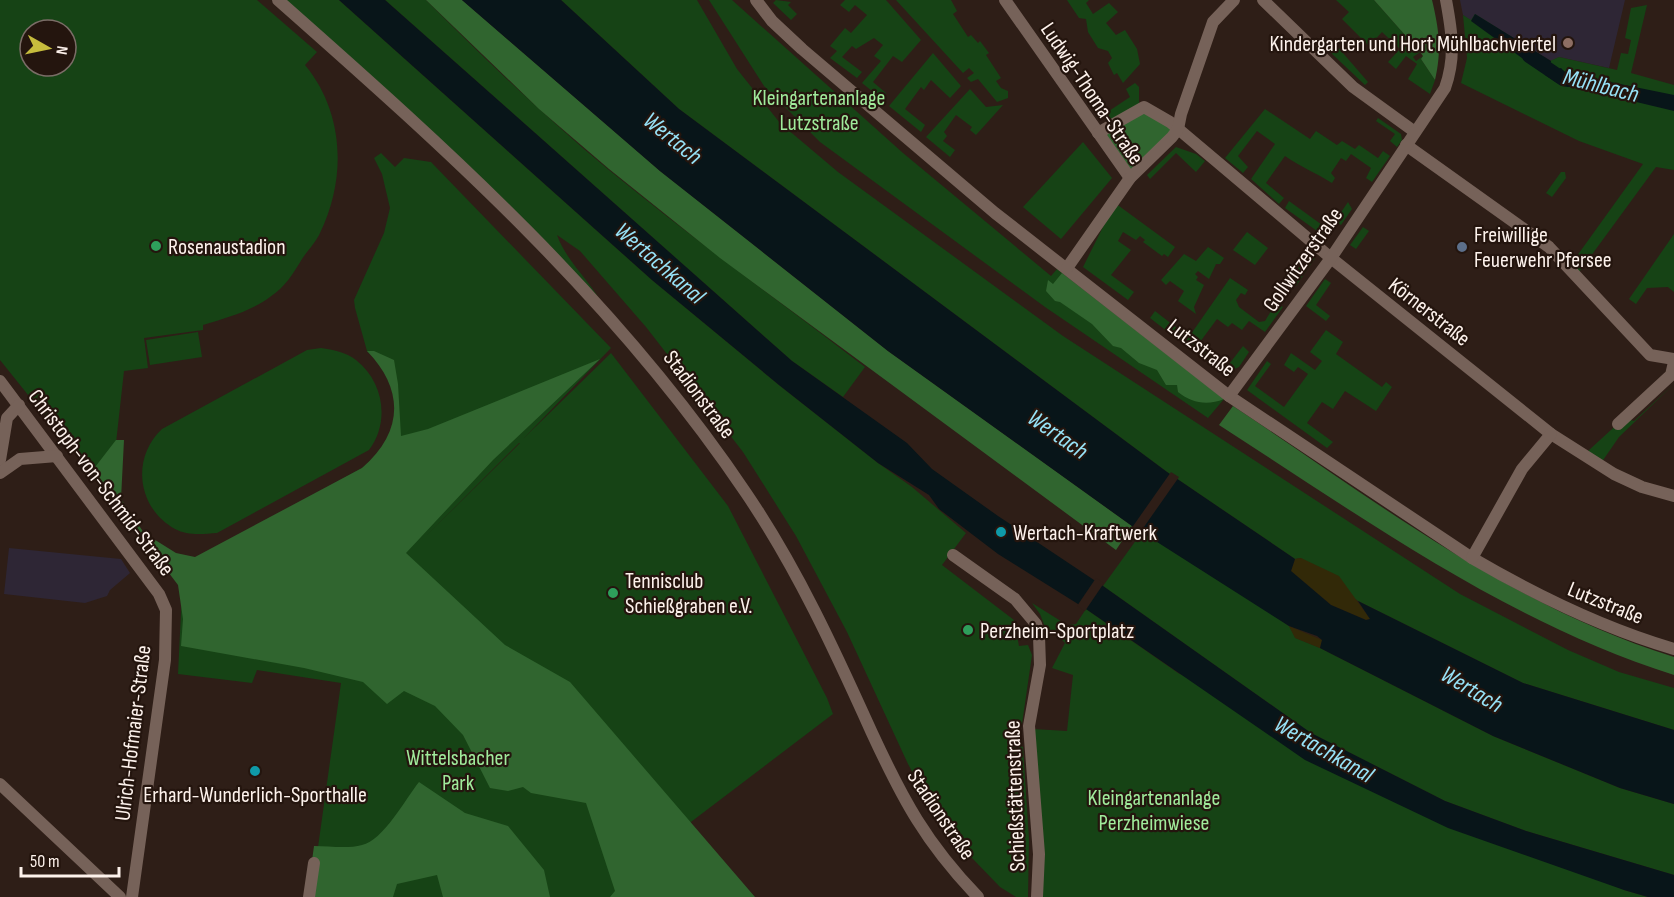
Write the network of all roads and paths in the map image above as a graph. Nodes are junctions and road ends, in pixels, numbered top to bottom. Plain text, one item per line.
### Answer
1 (278, 0) edge
2 (756, 0) edge
3 (1005, 0) edge
4 (1234, 0) edge
5 (1263, 0) edge
6 (1446, 0) edge
7 (1178, 129) junction
8 (1415, 132) junction
9 (1098, 133) junction
10 (1406, 145) junction
11 (1130, 178) junction
12 (1331, 258) junction
13 (1067, 268) junction
14 (1674, 360) edge
15 (0, 381) edge
16 (1229, 396) junction
17 (19, 405) junction
18 (1618, 424) dead end
19 (1551, 434) junction
20 (57, 456) junction
21 (0, 460) edge
22 (0, 473) edge
23 (1674, 496) edge
24 (952, 555) dead end
25 (1472, 558) junction
26 (166, 610) joint
27 (1674, 649) edge
28 (0, 784) edge
29 (314, 863) dead end
30 (120, 897) edge
31 (132, 897) edge
32 (309, 897) edge
33 (978, 897) edge
34 (1037, 897) edge

1 - 33 street, Stadionstraße
2 - 13 street, Lutzstraße
3 - 9 street, Ludwig-Thoma-Straße
4 - 7 street
5 - 8 street
6 - 8 street, Gollwitzerstraße
7 - 9 street, Körnerstraße
7 - 11 street
7 - 12 street, Körnerstraße
8 - 10 street, Gollwitzerstraße
9 - 11 street, Ludwig-Thoma-Straße
10 - 12 street, Gollwitzerstraße
10 - 14 street
11 - 13 street, Ludwig-Thoma-Straße
12 - 16 street, Gollwitzerstraße
12 - 19 street, Körnerstraße
13 - 16 street, Lutzstraße
14 - 18 street
15 - 17 street, Christoph-von-Schmid-Straße
16 - 25 street, Lutzstraße
17 - 20 street, Christoph-von-Schmid-Straße
17 - 21 street
19 - 23 street, Körnerstraße
19 - 25 street
20 - 22 street
20 - 26 street, Christoph-von-Schmid-Straße
24 - 34 street, Schießstättenstraße
25 - 27 street, Lutzstraße
26 - 31 street, Ulrich-Hofmaier-Straße
28 - 30 street
29 - 32 street

